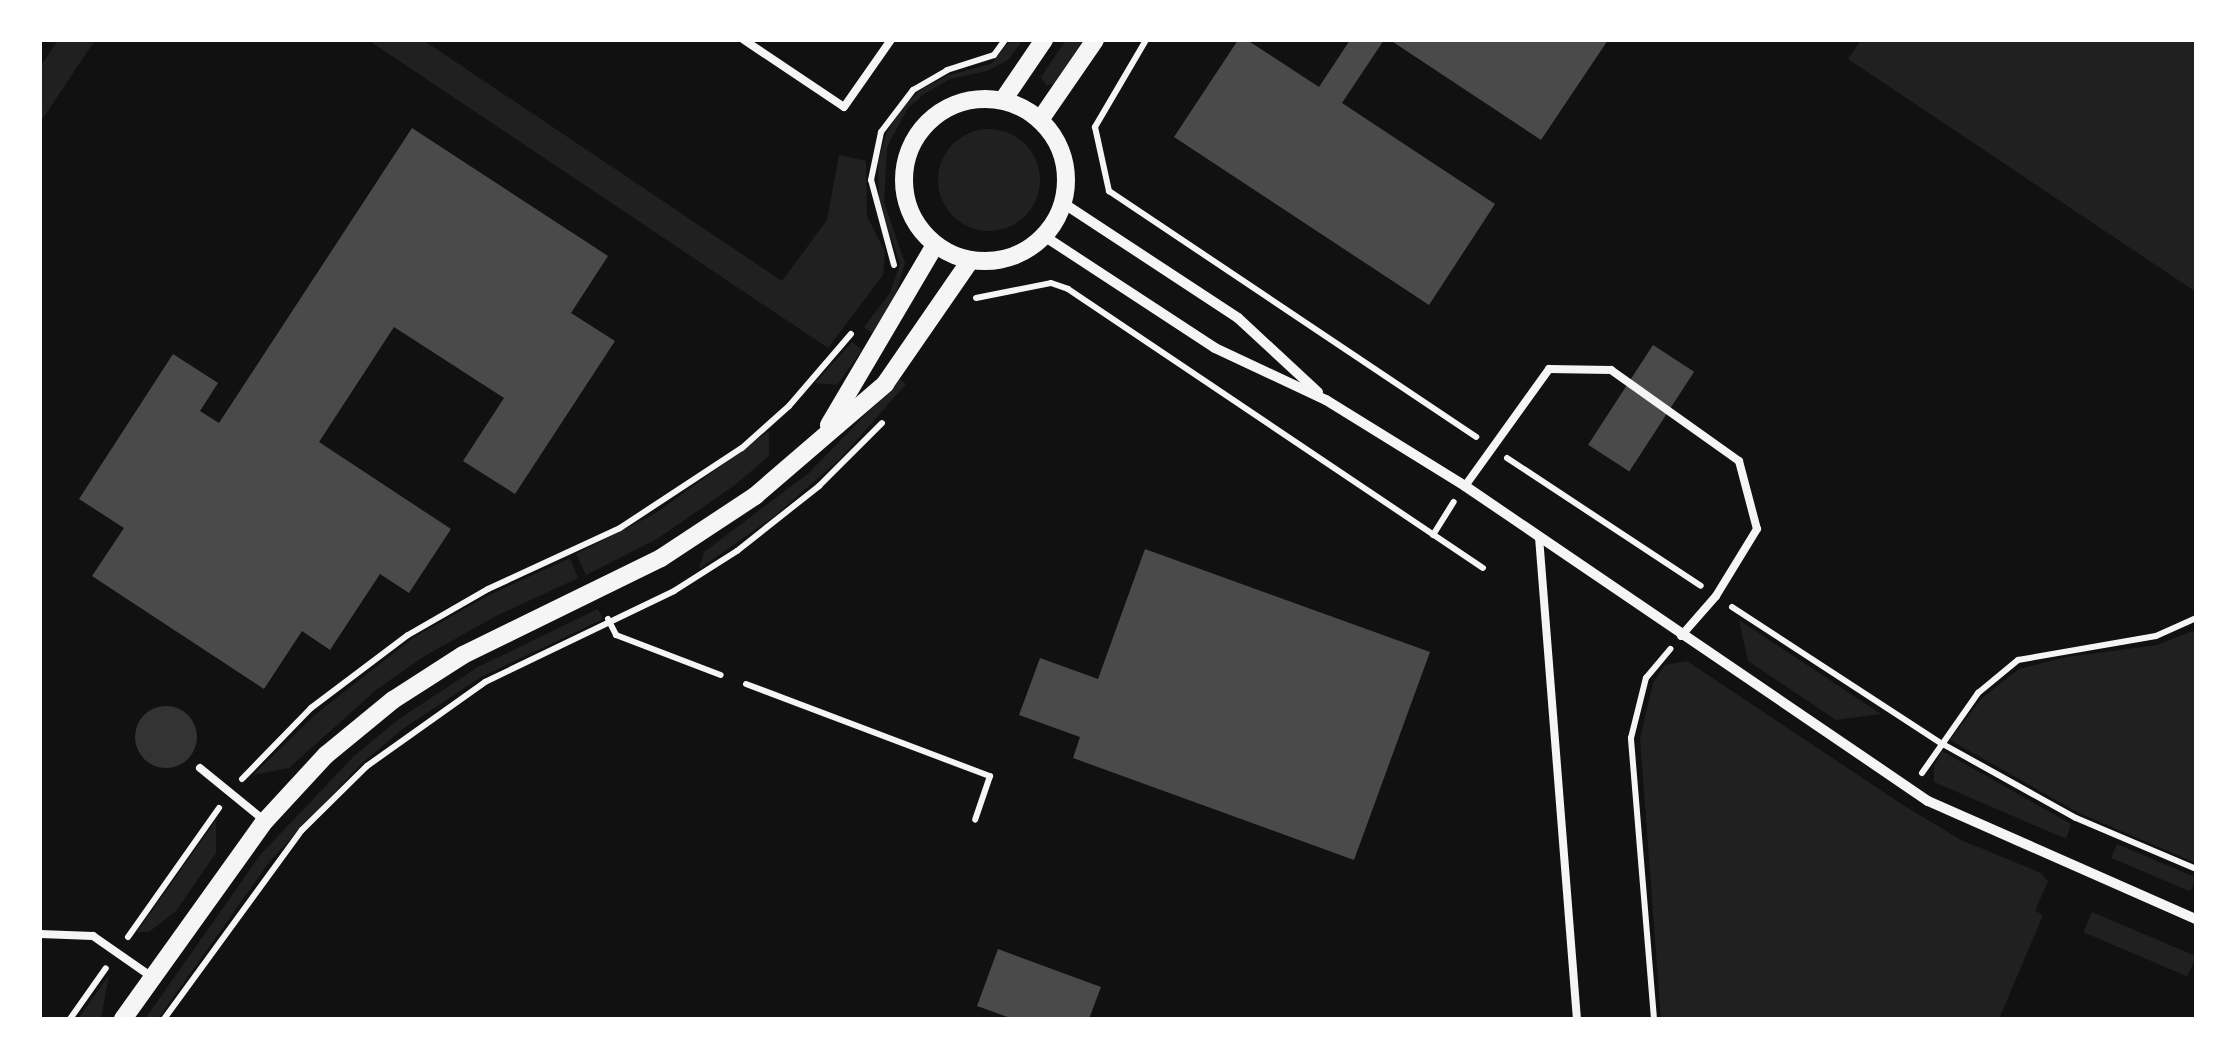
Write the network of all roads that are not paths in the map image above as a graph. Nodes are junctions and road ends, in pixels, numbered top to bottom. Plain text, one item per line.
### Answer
1 (744, 40) edge
2 (891, 40) edge
3 (1044, 40) edge
4 (1094, 40) edge
5 (1003, 100) junction
6 (1040, 120) junction
7 (1063, 203) junction
8 (1044, 236) junction
9 (935, 245) junction
10 (970, 261) junction
11 (1326, 400) junction
12 (820, 440) junction
13 (1465, 486) junction
14 (1538, 537) junction
15 (1680, 636) junction
16 (200, 768) dead end
17 (265, 820) junction
18 (2196, 919) edge
19 (40, 934) edge
20 (152, 977) junction
21 (123, 1019) edge
22 (1577, 1019) edge

1 - 2 lane
3 - 5 street
4 - 6 street
5 - 6 street
5 - 9 street
6 - 7 street
7 - 8 street
7 - 11 street
8 - 10 street
8 - 11 street
9 - 10 street
9 - 12 street
10 - 12 street
11 - 13 street
12 - 17 street
13 - 14 street
13 - 15 lane
14 - 15 street
14 - 22 lane
15 - 18 street
16 - 17 lane
17 - 20 street
19 - 20 lane
20 - 21 street

